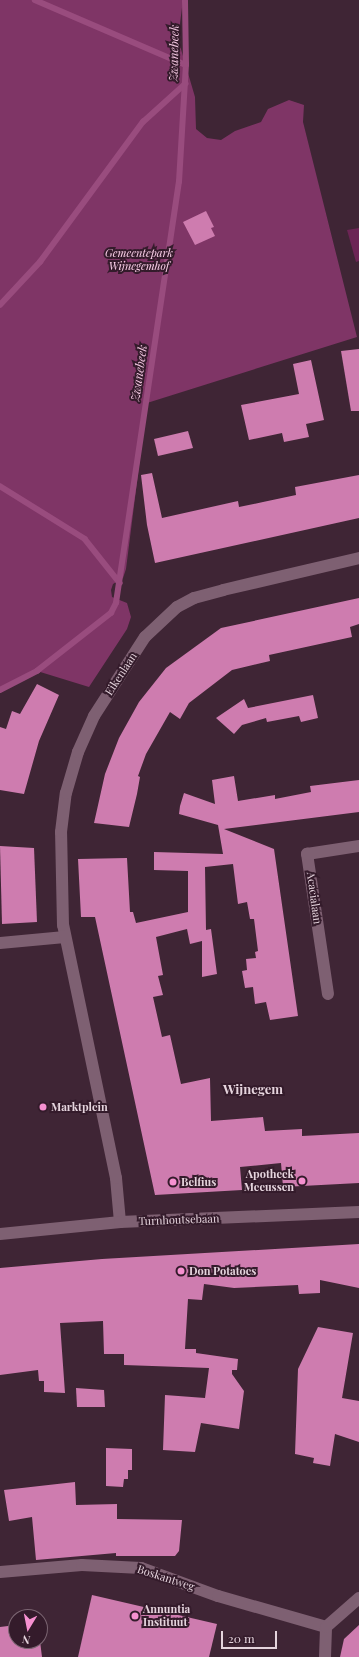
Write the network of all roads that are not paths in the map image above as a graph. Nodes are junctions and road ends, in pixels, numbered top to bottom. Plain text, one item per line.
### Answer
1 (359, 558) edge
2 (359, 846) edge
3 (65, 937) junction
4 (0, 944) edge
5 (328, 994) dead end
6 (359, 1212) edge
7 (120, 1222) junction
8 (0, 1234) edge
9 (0, 1572) edge
10 (359, 1598) edge
11 (326, 1627) junction
12 (325, 1657) edge

1 - 3 street, Eikenlaan
2 - 5 street, Acacialaan
3 - 4 street
3 - 7 street
6 - 7 street, Turnhoutsebaan
7 - 8 street, Turnhoutsebaan
9 - 11 street, Boskantweg
10 - 11 street
11 - 12 street

